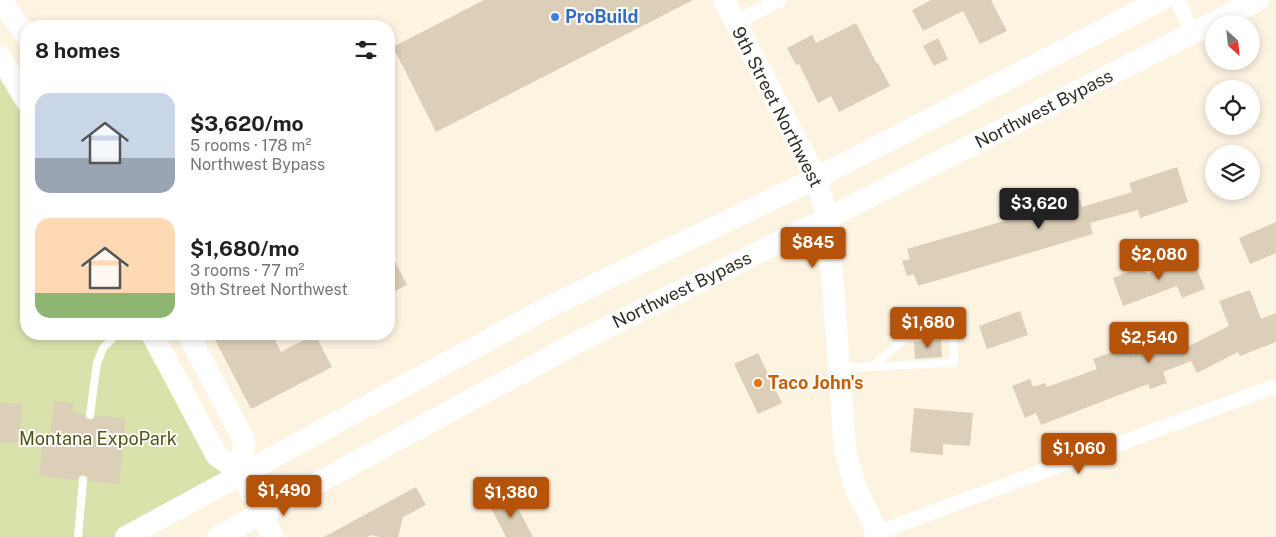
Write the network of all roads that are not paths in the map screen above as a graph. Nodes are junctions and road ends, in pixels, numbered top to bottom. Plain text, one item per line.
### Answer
1 (0, 0) edge
2 (724, 0) edge
3 (779, 0) edge
4 (1161, 0) edge
5 (1177, 0) edge
6 (1258, 0) edge
7 (735, 23) junction
8 (20, 27) edge
9 (1193, 33) junction
10 (0, 57) edge
11 (20, 90) edge
12 (816, 178) junction
13 (828, 218) junction
14 (111, 340) edge
15 (155, 340) edge
16 (191, 340) edge
17 (873, 366) junction
18 (839, 368) junction
19 (1276, 386) edge
20 (90, 415) dead end
21 (242, 474) junction
22 (82, 480) dead end
23 (261, 514) junction
24 (876, 536) edge
25 (78, 537) edge
26 (126, 537) edge
27 (218, 537) edge
28 (273, 537) edge

1 - 8 main road
2 - 7 main road, 9th Street Northwest
3 - 7 street
4 - 12 main road
5 - 9 street
6 - 9 main road, Northwest Bypass
7 - 12 main road, 9th Street Northwest
9 - 13 main road, Northwest Bypass
10 - 11 main road
12 - 13 main road, 9th Street Northwest
12 - 21 main road
13 - 18 main road, 9th Street Northwest
13 - 23 main road, Northwest Bypass
14 - 20 lane
15 - 21 main road
16 - 21 main road
17 - 17 lane
17 - 18 lane
18 - 24 main road, 9th Street Northwest
19 - 24 street
21 - 23 main road
21 - 26 main road
22 - 25 lane
23 - 27 main road, Northwest Bypass
23 - 28 main road

